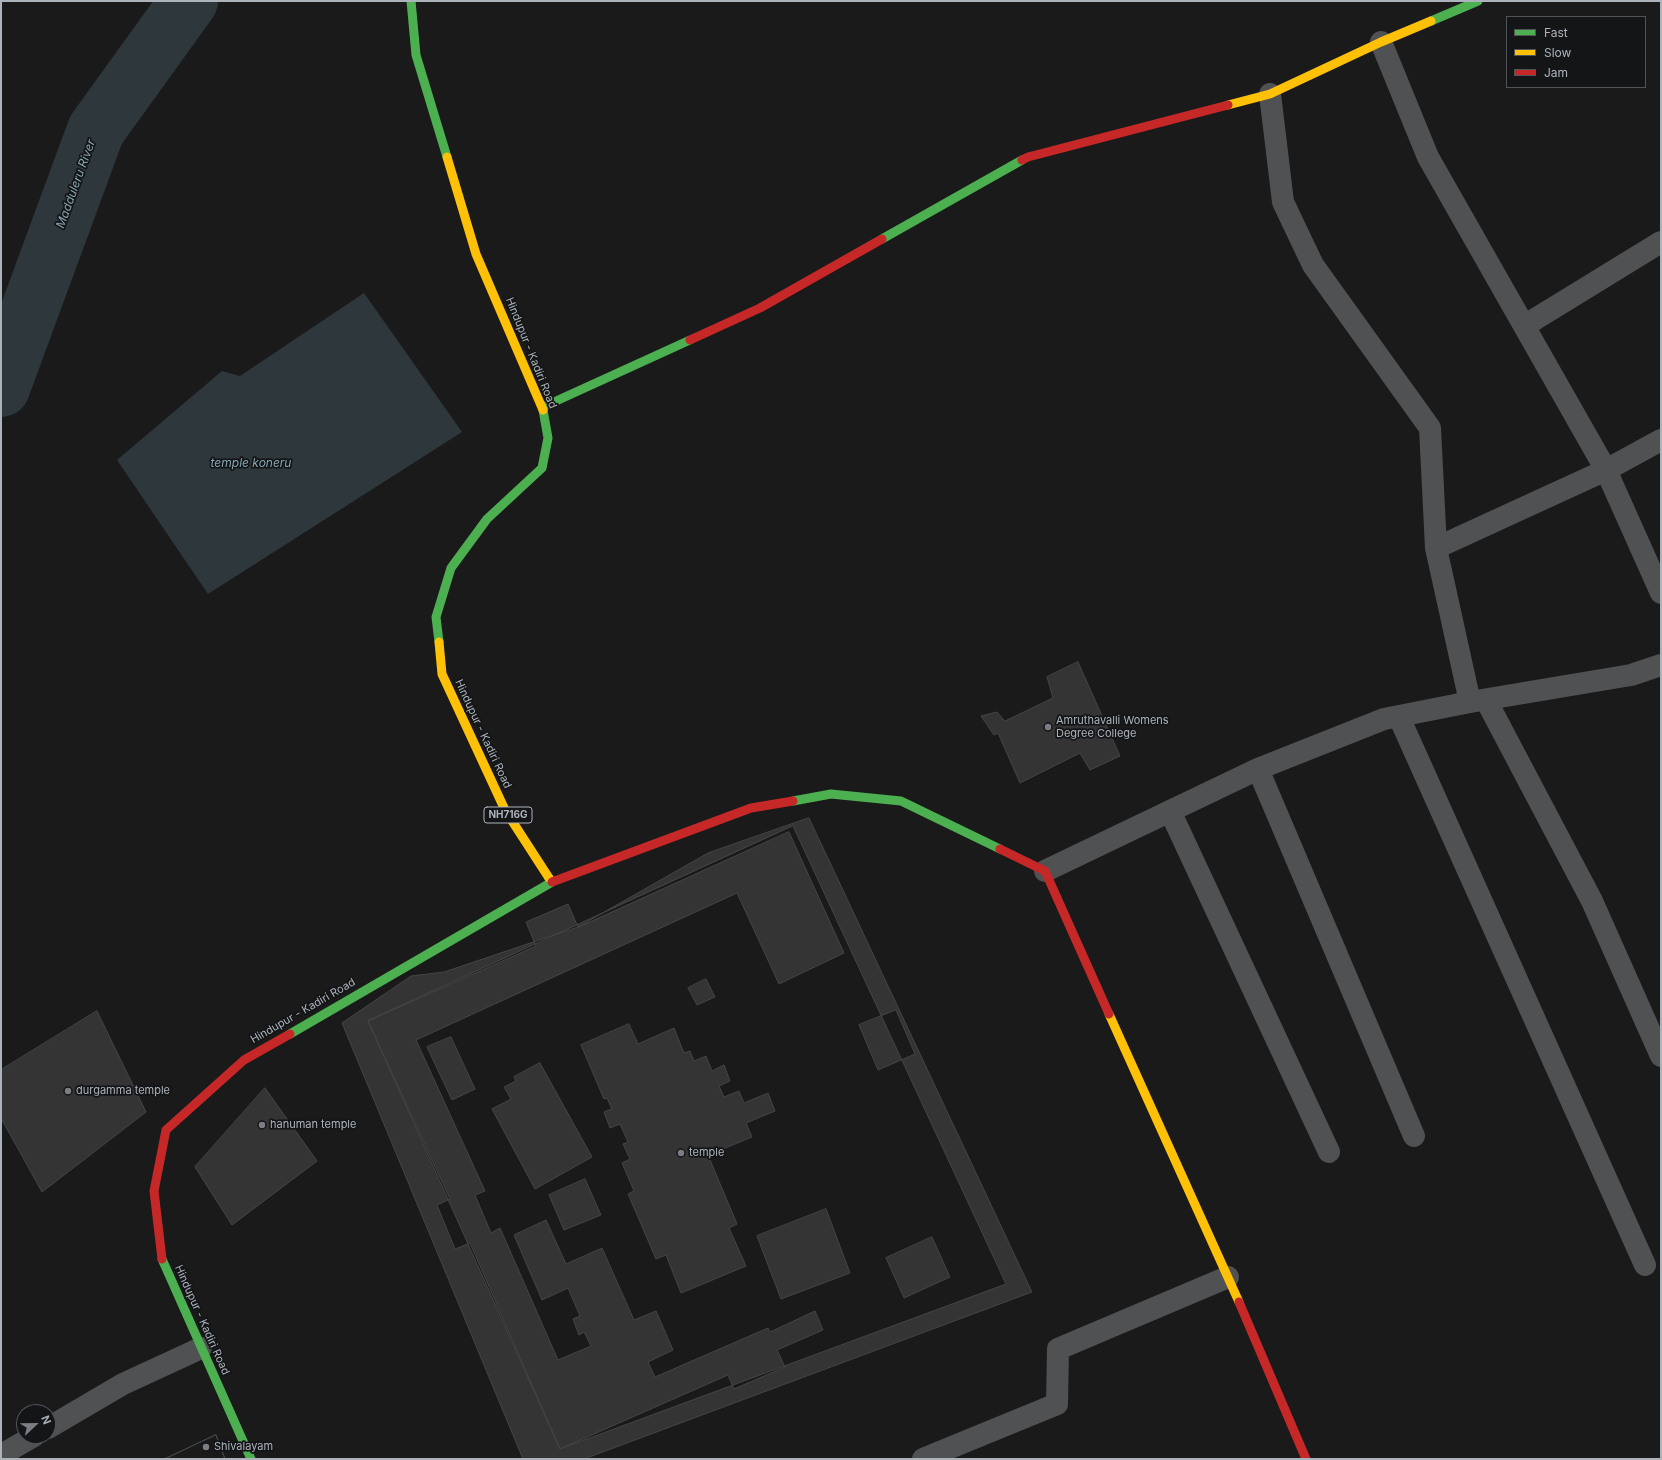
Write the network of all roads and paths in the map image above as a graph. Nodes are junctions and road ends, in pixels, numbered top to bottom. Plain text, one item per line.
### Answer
1 (411, 1) edge
2 (1478, 1) edge
3 (1381, 42) junction
4 (1270, 94) junction
5 (1661, 242) edge
6 (1524, 326) junction
7 (543, 407) junction
8 (1661, 440) edge
9 (1606, 470) junction
10 (1436, 548) junction
11 (1661, 593) edge
12 (1661, 665) edge
13 (1478, 701) junction
14 (1400, 717) junction
15 (1258, 769) junction
16 (1170, 811) junction
17 (1045, 871) junction
18 (552, 882) junction
19 (1661, 1056) edge
20 (1414, 1136) dead end
21 (1328, 1152) dead end
22 (1645, 1265) dead end
23 (1228, 1277) junction
24 (201, 1348) junction
25 (56, 1423) edge
26 (20, 1444) edge
27 (1, 1455) edge
28 (251, 1459) edge
29 (923, 1459) edge
30 (1306, 1459) edge

1 - 7 main road, Hindupur - Kadiri Road / NH716G
2 - 3 main road
3 - 4 main road
3 - 6 street
4 - 7 main road
4 - 10 street
5 - 6 street
6 - 9 street
7 - 18 main road, Hindupur - Kadiri Road / NH716G
8 - 9 street
9 - 10 street
9 - 11 street
10 - 13 street
12 - 13 street
13 - 14 street
13 - 19 street
14 - 15 street
14 - 22 street
15 - 16 street
15 - 20 street
16 - 17 street
16 - 21 street
17 - 18 main road
17 - 23 main road
18 - 24 main road, Hindupur - Kadiri Road
23 - 29 street
23 - 30 main road
24 - 25 street
24 - 28 main road, Hindupur - Kadiri Road
26 - 27 street

